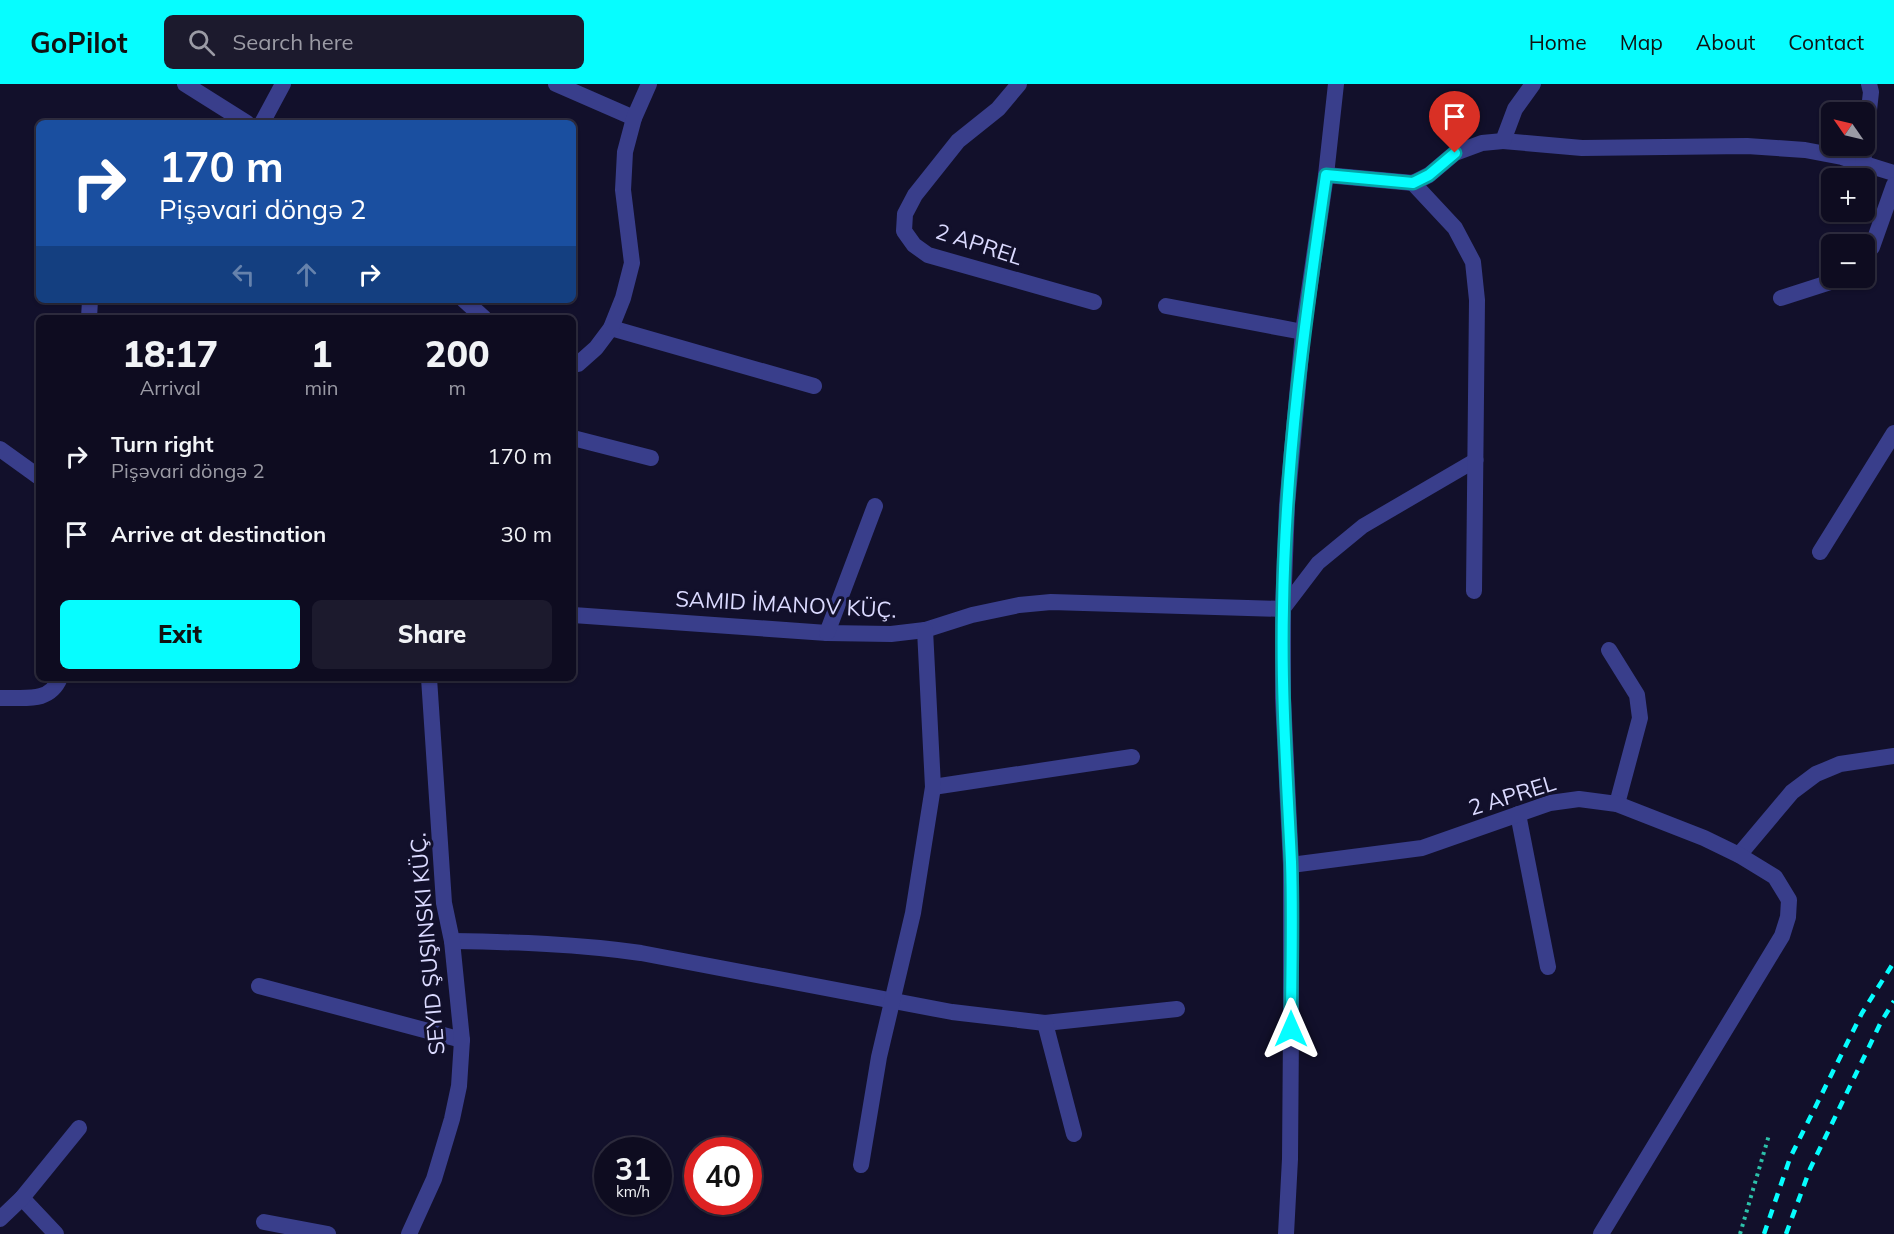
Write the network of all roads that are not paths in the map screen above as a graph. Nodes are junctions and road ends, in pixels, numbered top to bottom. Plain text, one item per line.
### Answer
1 (185, 84) edge
2 (283, 84) edge
3 (556, 84) edge
4 (650, 84) edge
5 (1019, 84) edge
6 (1336, 84) edge
7 (1533, 84) edge
8 (1869, 84) edge
9 (634, 118) junction
10 (242, 120) edge
11 (264, 120) edge
12 (1503, 141) junction
13 (1863, 163) junction
14 (1894, 173) edge
15 (1326, 175) junction
16 (1413, 183) junction
17 (1894, 185) edge
18 (1875, 239) edge
19 (1821, 285) edge
20 (1781, 298) dead end
21 (1094, 302) dead end
22 (467, 303) edge
23 (1166, 306) dead end
24 (481, 315) edge
25 (611, 328) junction
26 (1303, 332) junction
27 (576, 364) edge
28 (814, 386) dead end
29 (1894, 433) edge
30 (576, 439) edge
31 (0, 449) edge
32 (651, 458) dead end
33 (1476, 460) junction
34 (36, 475) edge
35 (875, 506) dead end
36 (1820, 552) dead end
37 (1474, 591) dead end
38 (1283, 609) junction
39 (576, 615) edge
40 (925, 630) junction
41 (827, 633) junction
42 (1609, 650) dead end
43 (59, 681) edge
44 (429, 681) edge
45 (0, 698) edge
46 (1894, 756) edge
47 (1132, 757) dead end
48 (933, 787) junction
49 (1617, 804) junction
50 (1518, 814) junction
51 (1739, 855) junction
52 (1291, 865) junction
53 (452, 941) junction
54 (1548, 967) dead end
55 (259, 986) dead end
56 (893, 1001) junction
57 (1177, 1009) dead end
58 (1045, 1023) junction
59 (462, 1040) junction
60 (79, 1128) dead end
61 (1074, 1134) dead end
62 (861, 1165) dead end
63 (22, 1198) junction
64 (0, 1219) edge
65 (264, 1222) dead end
66 (56, 1234) edge
67 (328, 1234) edge
68 (409, 1234) edge
69 (1286, 1234) edge
70 (1601, 1234) edge

1 - 10 street
2 - 11 street
3 - 9 street
4 - 9 street
5 - 21 street, 2 APREL
6 - 15 street
7 - 12 street
8 - 13 street
9 - 25 street
12 - 13 street
12 - 16 street
13 - 14 street
15 - 16 street
15 - 26 street
16 - 33 street
17 - 18 street
19 - 20 street
22 - 24 street
23 - 26 street
25 - 27 street
25 - 28 street
26 - 38 street
29 - 36 street
30 - 32 street
31 - 34 street
33 - 37 street
33 - 38 lane
35 - 41 street
38 - 40 street, SAMID İMANOV KÜÇ.
38 - 52 street
39 - 41 street, SAMID İMANOV KÜÇ.
40 - 41 street, SAMID İMANOV KÜÇ.
40 - 48 street
42 - 49 street
43 - 45 street
44 - 53 street, SEYID ŞUŞINSKI KÜÇ.
46 - 51 street
47 - 48 street
48 - 56 street
49 - 50 street, 2 APREL
49 - 51 street, 2 APREL
50 - 52 street, 2 APREL
50 - 54 street
51 - 70 street, 2 APREL
52 - 69 street
53 - 56 street
53 - 59 street, SEYID ŞUŞINSKI KÜÇ.
55 - 59 street
56 - 58 street
56 - 62 street
57 - 58 street
58 - 61 street
59 - 68 street, SEYID ŞUŞINSKI KÜÇ.
60 - 63 street
63 - 64 street
63 - 66 street
65 - 67 street

